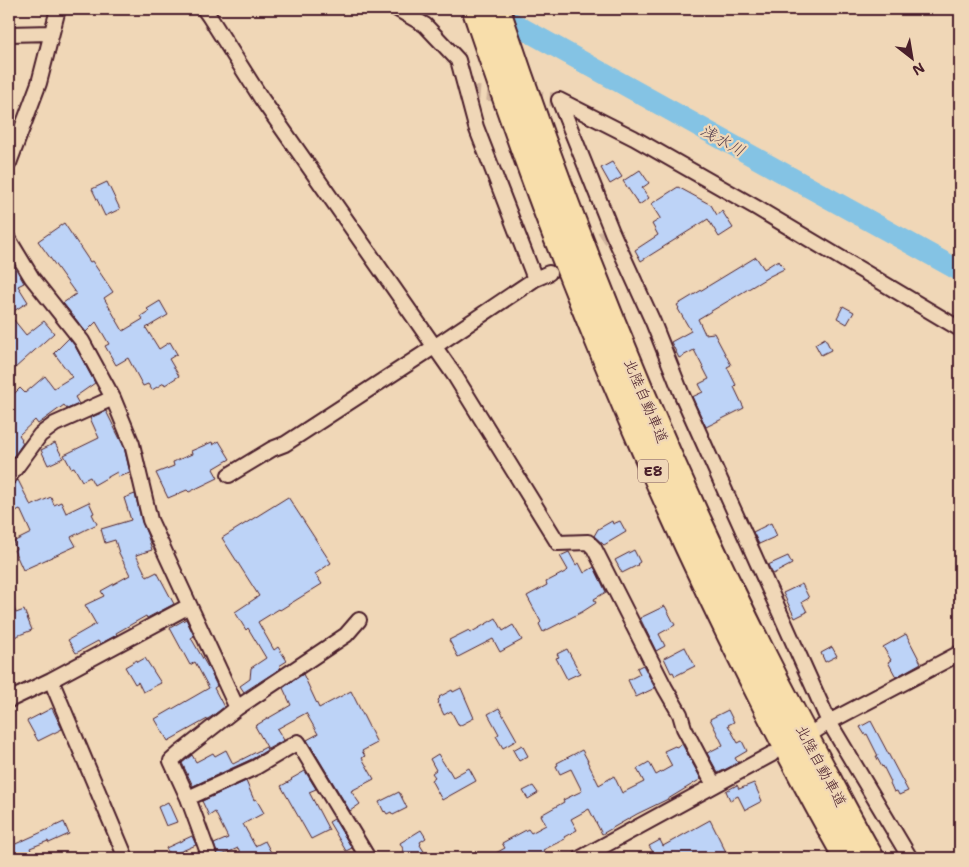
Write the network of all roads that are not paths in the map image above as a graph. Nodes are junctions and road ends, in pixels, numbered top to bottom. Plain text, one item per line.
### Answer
1 (58, 9) edge
2 (204, 9) edge
3 (397, 9) edge
4 (475, 9) edge
5 (497, 9) edge
6 (9, 34) edge
7 (51, 34) junction
8 (9, 163) edge
9 (9, 240) edge
10 (549, 272) tunnel mouth
11 (535, 279) junction
12 (960, 329) edge
13 (434, 347) junction
14 (112, 398) junction
15 (229, 475) dead end
16 (9, 477) edge
17 (189, 606) junction
18 (360, 620) dead end
19 (960, 653) edge
20 (51, 680) junction
21 (9, 700) edge
22 (237, 708) junction
23 (829, 722) junction
24 (812, 733) dead end
25 (772, 754) dead end
26 (714, 785) junction
27 (188, 798) junction
28 (126, 858) edge
29 (210, 858) edge
30 (368, 858) edge
31 (580, 858) edge
32 (847, 858) edge
33 (871, 858) edge
34 (910, 858) edge

1 - 7 street
2 - 13 street
3 - 11 street
4 - 32 highway, 北陸自動車道 / E8
5 - 33 highway, 北陸自動車道 / E8
6 - 7 street
7 - 8 street
9 - 14 street
10 - 11 street
11 - 13 street
12 - 23 street
13 - 15 street
13 - 26 street
14 - 16 street
14 - 17 street
17 - 20 street
17 - 22 street
18 - 22 street
19 - 23 street
20 - 21 street
20 - 28 street
22 - 27 street
23 - 24 street
23 - 34 street
25 - 26 street
26 - 31 street
27 - 29 street
27 - 30 street

